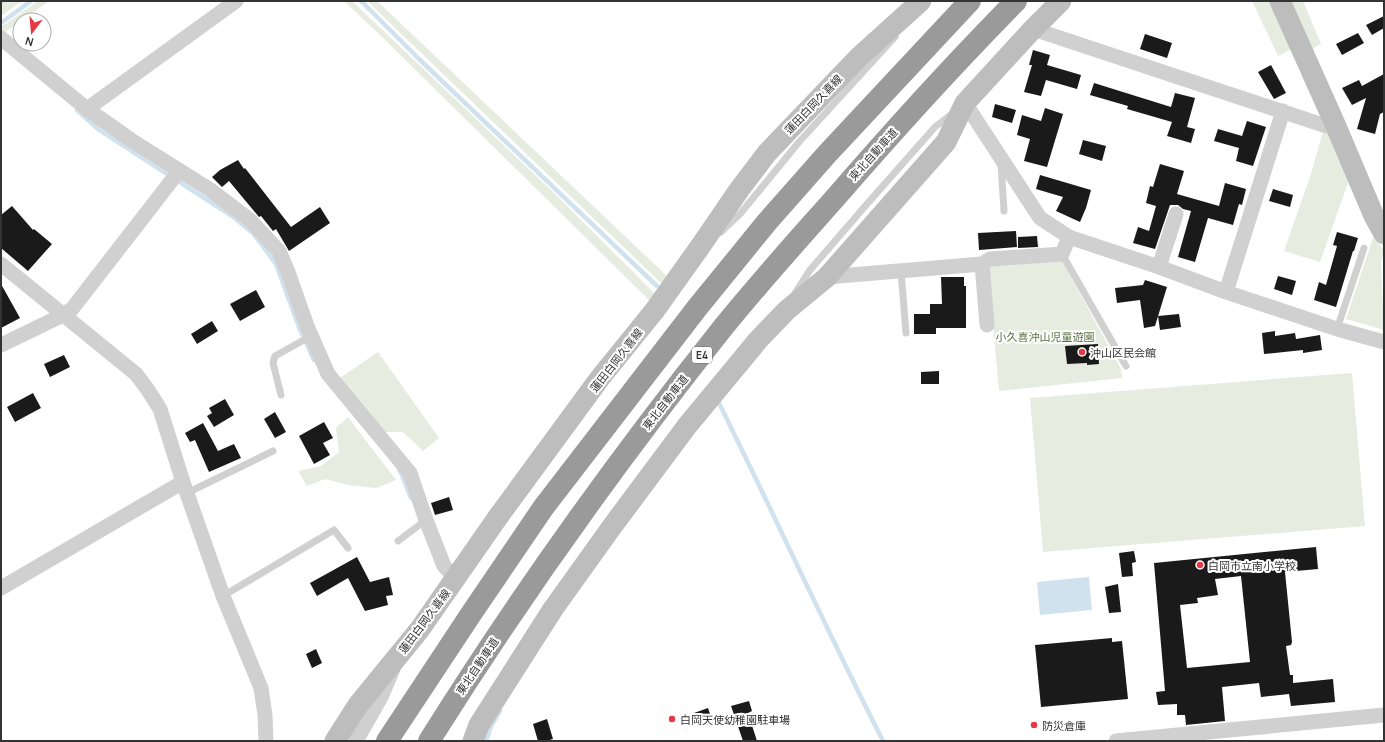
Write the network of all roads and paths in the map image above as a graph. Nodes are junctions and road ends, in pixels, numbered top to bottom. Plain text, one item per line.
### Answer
1 (236, 1) edge
2 (970, 1) edge
3 (1016, 1) edge
4 (1061, 1) edge
5 (1280, 1) edge
6 (914, 4) edge
7 (1033, 29) junction
8 (3, 41) edge
9 (965, 103) junction
10 (87, 109) junction
11 (1283, 111) junction
12 (1335, 124) junction
13 (1000, 157) junction
14 (179, 171) junction
15 (1004, 211) dead end
16 (1176, 214) dead end
17 (1384, 234) edge
18 (1069, 237) junction
19 (702, 244) junction
20 (1364, 248) dead end
21 (1062, 254) junction
22 (1, 264) edge
23 (982, 264) junction
24 (1159, 267) junction
25 (901, 271) junction
26 (827, 277) junction
27 (1226, 292) junction
28 (787, 310) junction
29 (63, 315) junction
30 (987, 326) dead end
31 (1337, 329) junction
32 (906, 333) dead end
33 (311, 336) junction
34 (1384, 342) edge
35 (1, 345) edge
36 (1126, 366) dead end
37 (281, 395) dead end
38 (273, 451) dead end
39 (185, 487) junction
40 (426, 520) junction
41 (398, 541) dead end
42 (348, 548) dead end
43 (456, 579) junction
44 (1, 588) edge
45 (222, 596) junction
46 (400, 655) junction
47 (1384, 715) edge
48 (478, 736) edge
49 (266, 741) edge
50 (335, 741) edge
51 (356, 741) edge
52 (388, 741) edge
53 (429, 741) edge
54 (466, 741) edge
55 (1116, 741) edge

1 - 10 street
2 - 52 highway
3 - 53 highway, 東北自動車道 / E4
4 - 7 street
5 - 12 street
6 - 19 street, 蓮田白岡久喜線
6 - 19 lane
7 - 9 street
7 - 11 street
8 - 10 street
9 - 13 street
9 - 26 street
9 - 28 lane
10 - 14 street
11 - 12 street
11 - 27 street
12 - 17 street
13 - 15 lane
13 - 18 street
14 - 29 street
14 - 33 street
16 - 24 street
18 - 21 street
18 - 24 street
19 - 43 street, 蓮田白岡久喜線
20 - 31 lane
21 - 23 street
21 - 36 lane
22 - 29 street
23 - 25 street
23 - 30 street
24 - 27 street
25 - 26 street
25 - 32 lane
26 - 28 street
27 - 31 street
28 - 48 street
29 - 35 street
29 - 39 street
31 - 34 street
33 - 37 lane
33 - 40 street
38 - 39 lane
39 - 44 street
39 - 45 street
40 - 41 lane
40 - 43 street
42 - 45 lane
43 - 46 street, 蓮田白岡久喜線
45 - 49 street
46 - 50 street, 蓮田白岡久喜線
46 - 51 street
47 - 55 street
48 - 54 street

